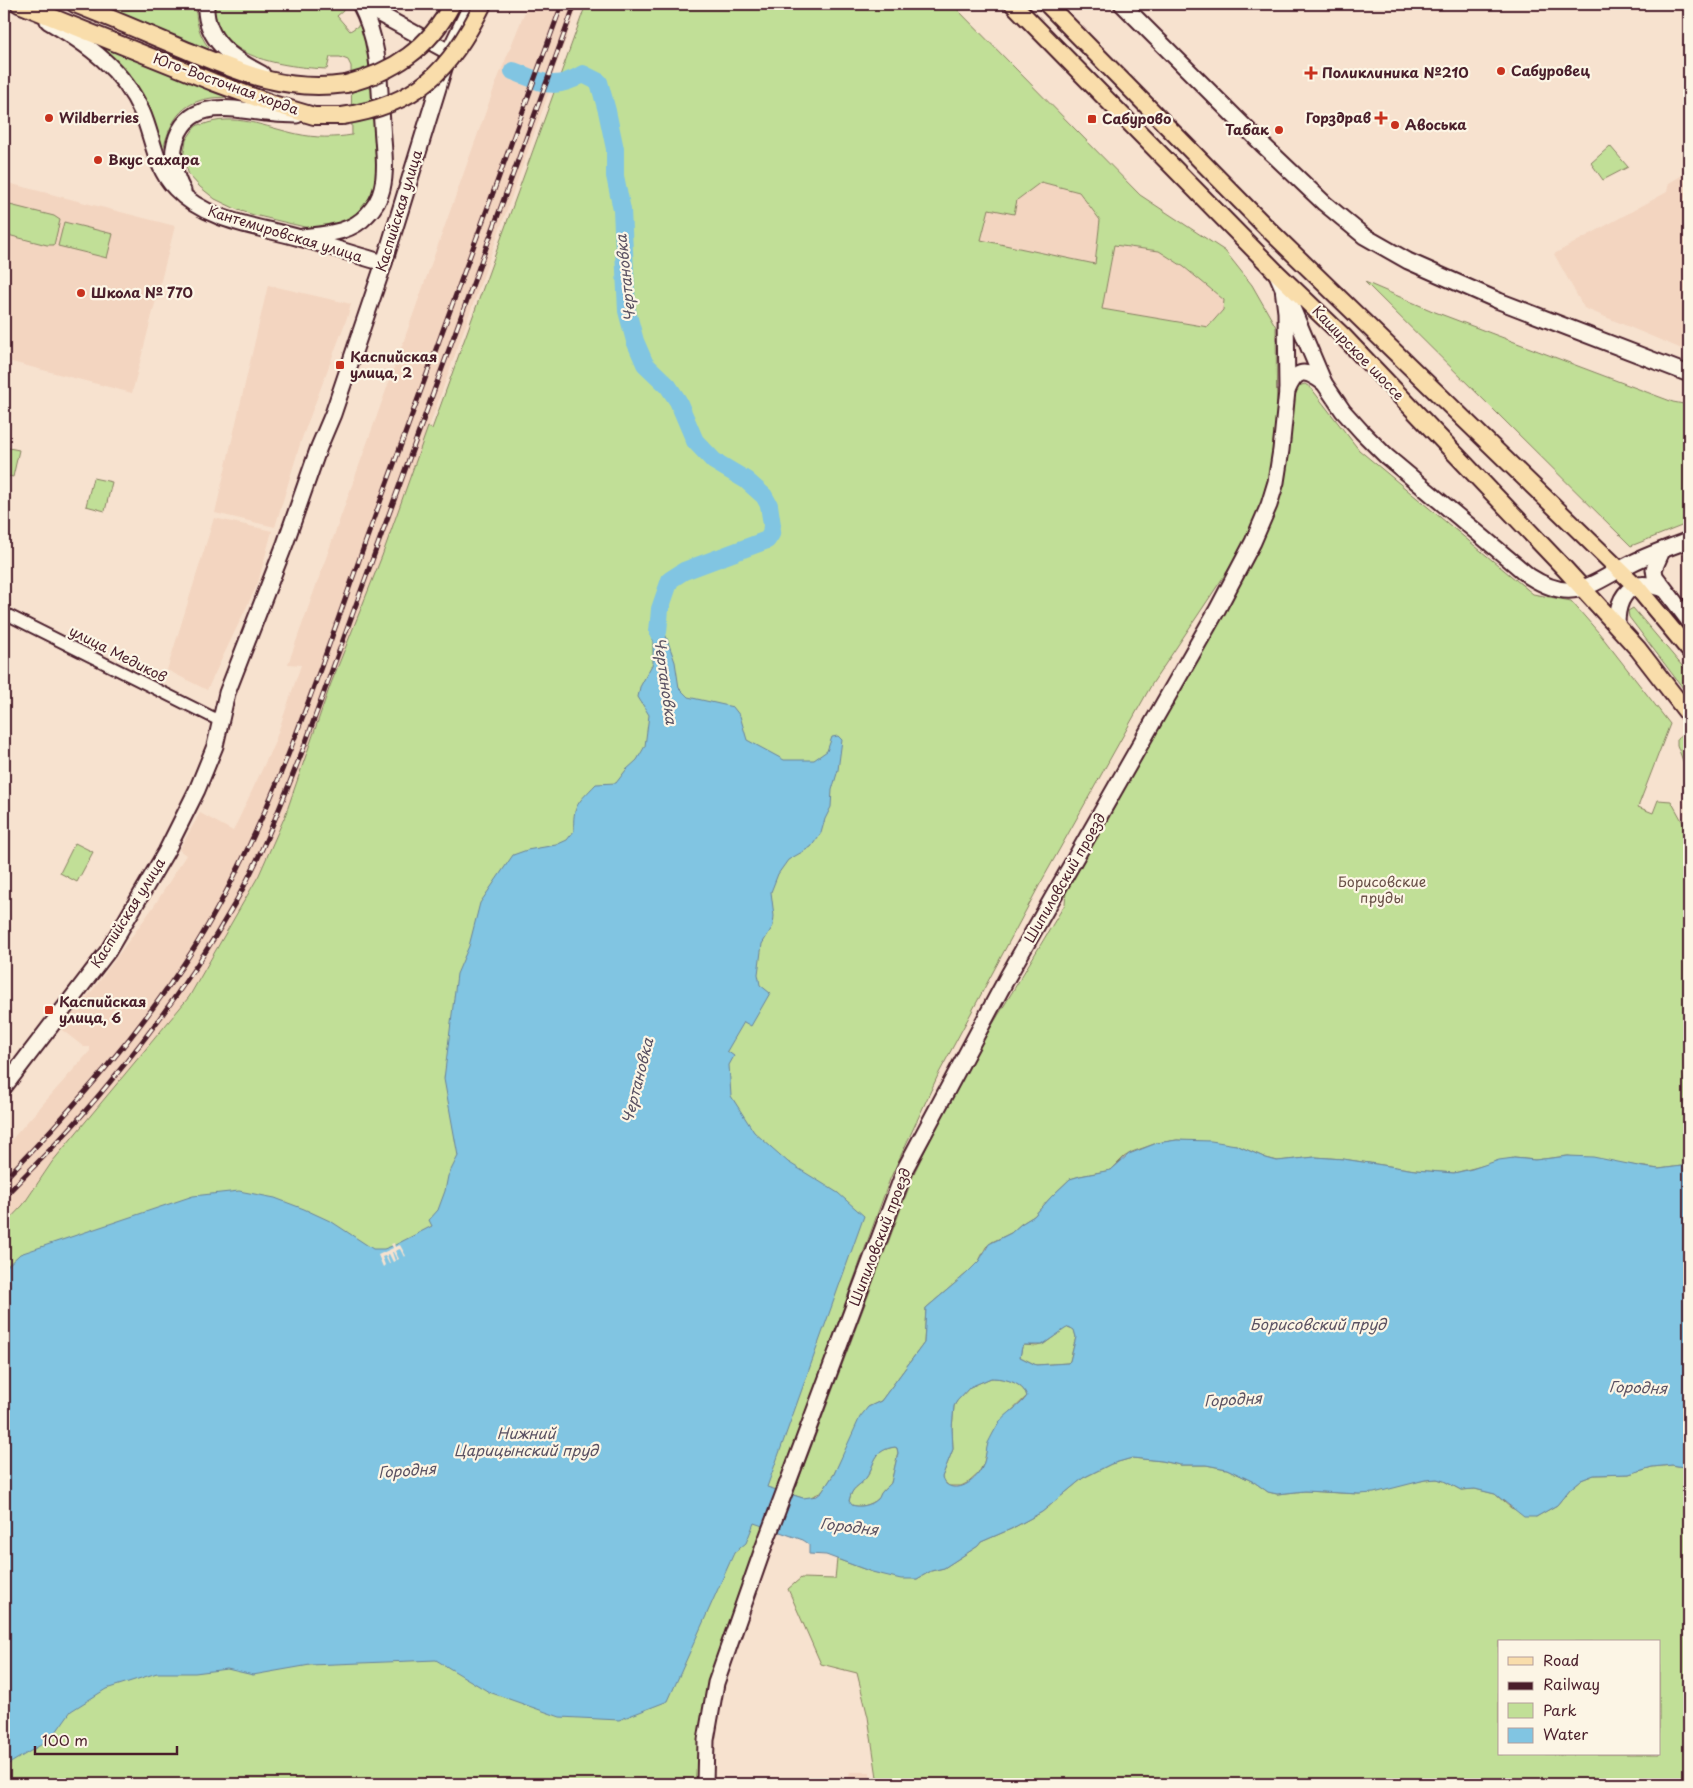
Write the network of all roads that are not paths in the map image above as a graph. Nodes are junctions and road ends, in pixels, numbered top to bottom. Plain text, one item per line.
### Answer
1 (19, 4) edge
2 (75, 4) edge
3 (206, 4) edge
4 (361, 4) edge
5 (452, 4) edge
6 (472, 4) edge
7 (483, 4) edge
8 (1013, 4) edge
9 (1047, 4) edge
10 (1122, 4) edge
11 (448, 52) junction
12 (281, 84) junction
13 (314, 116) junction
14 (188, 199) junction
15 (299, 238) junction
16 (384, 263) junction
17 (1275, 271) junction
18 (1283, 288) junction
19 (1689, 374) edge
20 (1324, 383) junction
21 (1286, 391) junction
22 (1689, 540) edge
23 (1662, 551) junction
24 (1620, 569) junction
25 (1636, 586) junction
26 (1584, 589) junction
27 (1664, 589) junction
28 (4, 613) edge
29 (1689, 621) edge
30 (1617, 624) junction
31 (1689, 650) edge
32 (1689, 715) edge
33 (220, 721) junction
34 (4, 1087) edge
35 (705, 1784) edge

1 - 13 main road, Юго-Восточная хорда
1 - 14 main road, Кантемировская улица
2 - 12 main road, Юго-Восточная хорда
3 - 12 main road
4 - 11 main road
4 - 15 main road
5 - 12 main road, Юго-Восточная хорда, bridge
6 - 11 main road, Каспийская улица
7 - 13 main road, Юго-Восточная хорда, bridge
8 - 17 main road, Каширское шоссе
9 - 24 main road, Каширское шоссе
10 - 19 main road
11 - 16 main road, Каспийская улица
13 - 14 main road
14 - 15 main road, Кантемировская улица
15 - 16 main road, Кантемировская улица
16 - 33 main road, Каспийская улица
17 - 18 main road, Шипиловский проезд
17 - 26 main road, Каширское шоссе
18 - 20 main road
18 - 21 main road, Шипиловский проезд
20 - 21 main road
20 - 26 main road
21 - 35 main road, Шипиловский проезд
22 - 23 main road
23 - 24 main road
23 - 27 main road
24 - 25 main road, Каширское шоссе
24 - 26 main road
25 - 27 main road
25 - 30 main road
25 - 31 main road, Каширское шоссе
26 - 30 main road, Каширское шоссе
27 - 29 main road
28 - 33 street, улица Медиков
30 - 32 main road, Каширское шоссе
33 - 34 main road, Каспийская улица

